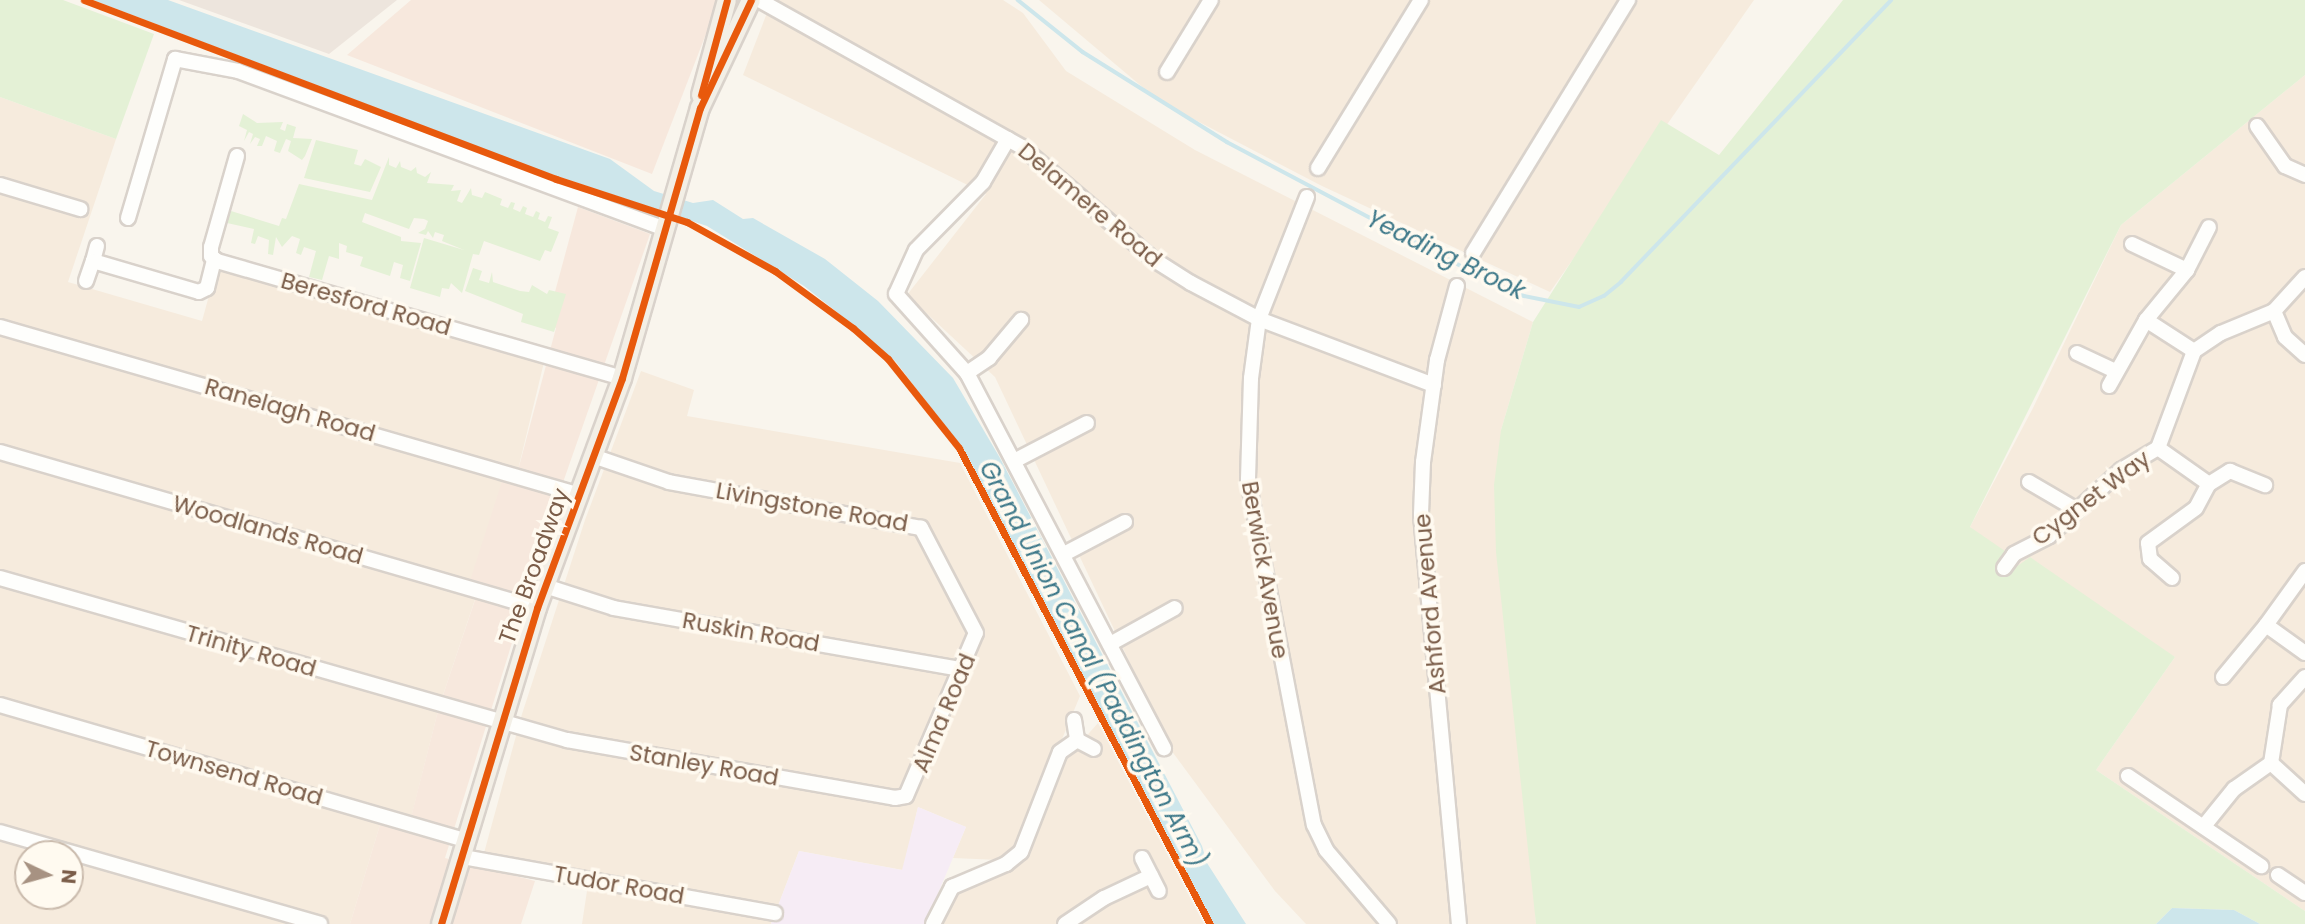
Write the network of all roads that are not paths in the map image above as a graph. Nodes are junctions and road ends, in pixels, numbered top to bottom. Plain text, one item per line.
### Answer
1 (727, 0) edge
2 (751, 0) edge
3 (759, 0) edge
4 (1211, 0) edge
5 (1421, 0) edge
6 (1628, 0) edge
7 (718, 24) junction
8 (738, 31) junction
9 (1167, 72) dead end
10 (699, 108) junction
11 (2257, 126) dead end
12 (1008, 139) junction
13 (237, 156) dead end
14 (1318, 168) dead end
15 (2305, 175) edge
16 (0, 185) edge
17 (1307, 197) dead end
18 (80, 209) dead end
19 (128, 218) dead end
20 (664, 225) junction
21 (2209, 227) dead end
22 (2132, 244) dead end
23 (97, 246) dead end
24 (1473, 253) dead end
25 (214, 259) junction
26 (93, 261) junction
27 (2187, 270) junction
28 (2305, 277) edge
29 (86, 281) dead end
30 (1457, 286) dead end
31 (2274, 311) junction
32 (1259, 319) junction
33 (1021, 320) dead end
34 (2146, 320) junction
35 (0, 327) edge
36 (2194, 351) junction
37 (2077, 353) dead end
38 (2305, 355) edge
39 (2115, 371) junction
40 (967, 373) junction
41 (622, 378) junction
42 (1434, 385) junction
43 (2109, 386) dead end
44 (1087, 423) dead end
45 (2158, 448) junction
46 (0, 452) edge
47 (593, 456) junction
48 (1016, 460) junction
49 (2029, 482) dead end
50 (2209, 484) junction
51 (2265, 485) dead end
52 (580, 495) junction
53 (2077, 510) junction
54 (1125, 522) dead end
55 (1064, 554) junction
56 (2004, 568) dead end
57 (2305, 571) edge
58 (0, 578) edge
59 (2172, 578) dead end
60 (545, 586) junction
61 (537, 608) junction
62 (1175, 608) dead end
63 (2266, 625) junction
64 (975, 628) joint
65 (1110, 643) junction
66 (2305, 653) edge
67 (960, 669) junction
68 (2223, 677) dead end
69 (2305, 677) edge
70 (0, 705) edge
71 (1074, 720) dead end
72 (502, 723) junction
73 (1077, 740) junction
74 (1094, 749) dead end
75 (1164, 749) dead end
76 (2271, 763) junction
77 (2128, 776) dead end
78 (2305, 794) edge
79 (906, 796) joint
80 (2204, 826) junction
81 (0, 832) edge
82 (465, 849) junction
83 (1142, 858) dead end
84 (2260, 866) dead end
85 (2278, 875) dead end
86 (1151, 876) junction
87 (1159, 891) dead end
88 (2305, 893) edge
89 (775, 913) dead end
90 (320, 924) edge
91 (441, 924) edge
92 (933, 924) edge
93 (1065, 924) edge
94 (1389, 924) edge
95 (1459, 924) edge

1 - 7 main road
2 - 8 main road
3 - 12 street, Delamere Road
4 - 9 street
5 - 14 street
6 - 24 street
7 - 8 main road
7 - 10 main road
8 - 10 main road
10 - 20 main road, The Broadway
11 - 15 street
12 - 32 street, Delamere Road
12 - 40 street
13 - 25 street
16 - 18 street
17 - 32 street, Berwick Avenue
19 - 20 street
20 - 41 main road, The Broadway
21 - 27 street
22 - 27 street
23 - 26 street
25 - 26 street
25 - 41 street, Beresford Road
26 - 29 street
27 - 34 street
28 - 31 street
30 - 42 street, Ashford Avenue
31 - 36 street
31 - 38 street
32 - 42 street, Delamere Road
32 - 94 street, Berwick Avenue
33 - 40 street
34 - 36 street
34 - 39 street
35 - 52 street, Ranelagh Road
36 - 45 street, Cygnet Way
37 - 39 street
39 - 43 street
40 - 48 street
41 - 47 main road, The Broadway
42 - 95 street, Ashford Avenue
44 - 48 street
45 - 50 street
45 - 53 street, Cygnet Way
46 - 61 street, Woodlands Road
47 - 52 main road, The Broadway
47 - 64 street, Livingstone Road
48 - 55 street
49 - 53 street
50 - 51 street
50 - 59 street
52 - 60 main road, The Broadway
53 - 56 street, Cygnet Way
54 - 55 street
55 - 65 street
57 - 63 street
58 - 72 street, Trinity Road
60 - 61 main road, The Broadway
60 - 67 street, Ruskin Road
61 - 72 main road, The Broadway
62 - 65 street
63 - 66 street
63 - 68 street
64 - 67 street, Alma Road
65 - 75 street
67 - 79 street, Alma Road
69 - 76 street
70 - 82 street, Townsend Road
71 - 73 street
72 - 79 street, Stanley Road
72 - 82 main road, The Broadway
73 - 74 street
73 - 92 street
76 - 78 street
76 - 80 street
77 - 80 street
80 - 84 street
81 - 90 street
82 - 89 street, Tudor Road
82 - 91 main road, The Broadway
83 - 86 street
85 - 88 street
86 - 87 street
86 - 93 street

